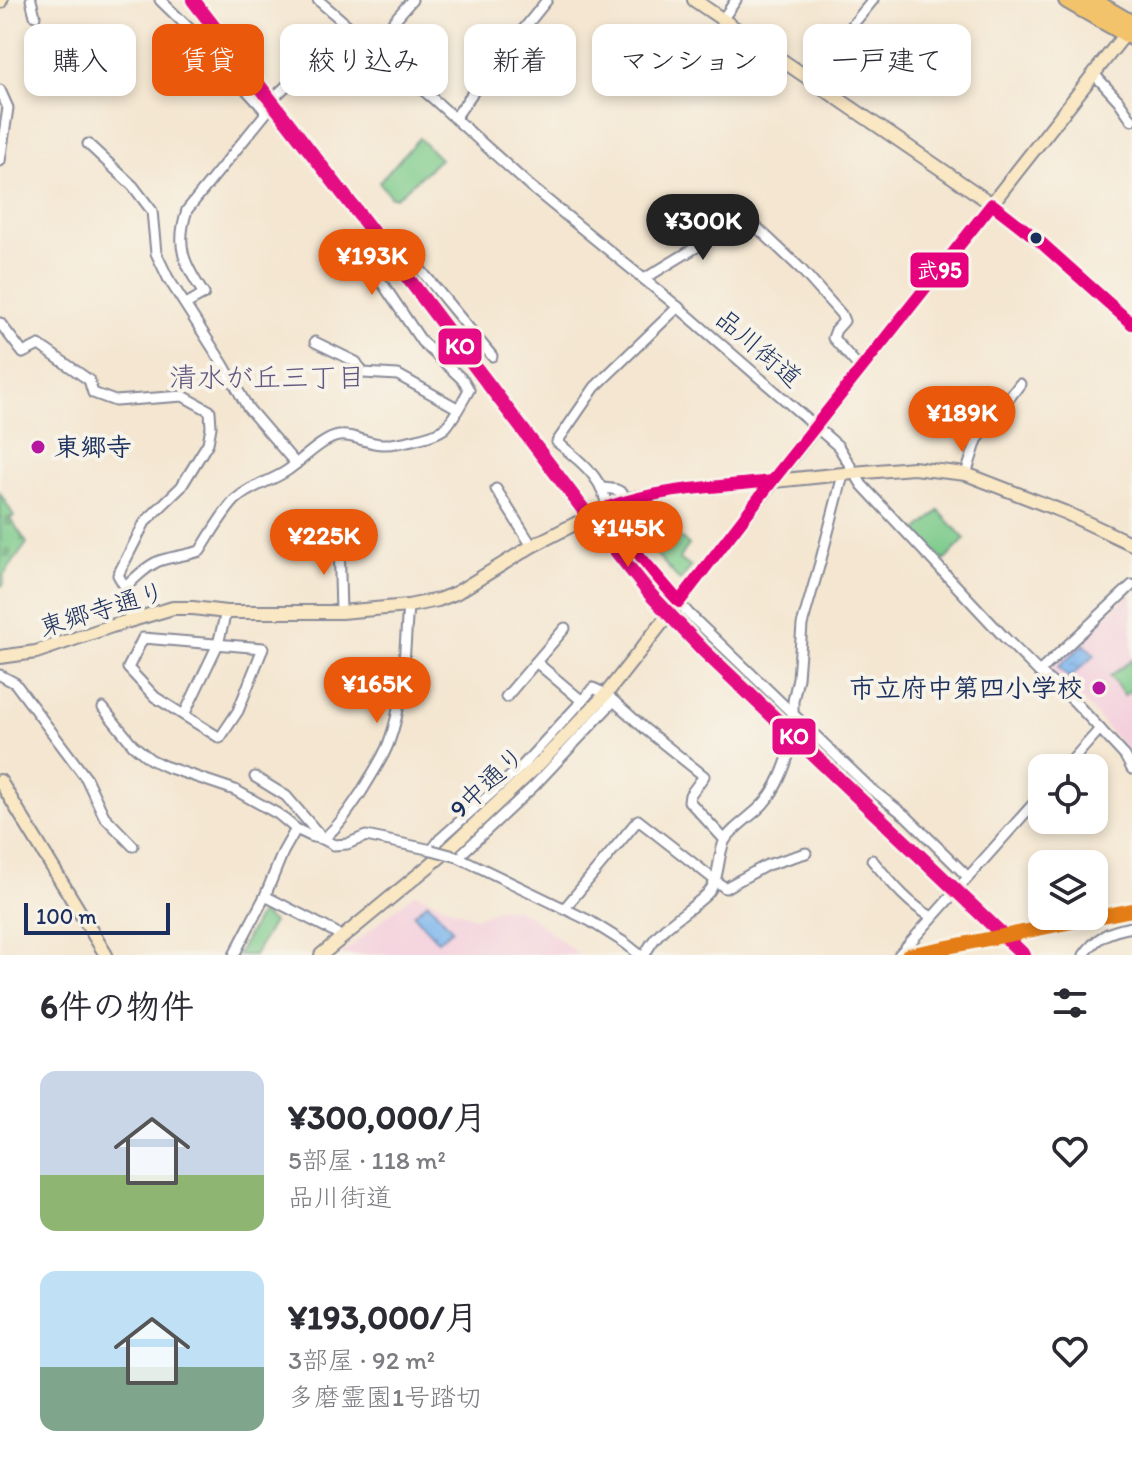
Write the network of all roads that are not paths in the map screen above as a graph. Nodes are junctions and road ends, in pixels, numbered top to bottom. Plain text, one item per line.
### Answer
1 (31, 0) edge
2 (160, 0) edge
3 (318, 0) edge
4 (412, 0) edge
5 (547, 0) edge
6 (694, 0) edge
7 (736, 0) edge
8 (873, 0) edge
9 (1067, 0) edge
10 (1091, 0) edge
11 (35, 16) dead end
12 (722, 20) junction
13 (346, 24) edge
14 (391, 24) edge
15 (853, 24) edge
16 (1131, 30) edge
17 (803, 74) edge
18 (1094, 74) junction
19 (0, 90) edge
20 (280, 92) edge
21 (430, 96) edge
22 (835, 96) edge
23 (263, 108) junction
24 (455, 118) junction
25 (1132, 120) edge
26 (88, 144) dead end
27 (0, 161) edge
28 (992, 204) junction
29 (644, 279) junction
30 (186, 304) junction
31 (678, 307) junction
32 (0, 323) edge
33 (1132, 324) edge
34 (315, 342) dead end
35 (492, 356) dead end
36 (861, 369) junction
37 (1020, 384) dead end
38 (457, 408) junction
39 (816, 426) junction
40 (296, 464) junction
41 (848, 474) junction
42 (966, 474) junction
43 (772, 481) junction
44 (601, 488) junction
45 (496, 489) dead end
46 (627, 499) junction
47 (602, 510) junction
48 (339, 540) dead end
49 (1132, 544) edge
50 (532, 546) junction
51 (1132, 585) edge
52 (125, 587) junction
53 (679, 602) junction
54 (408, 606) junction
55 (226, 612) junction
56 (341, 612) junction
57 (130, 620) junction
58 (565, 628) dead end
59 (218, 644) junction
60 (0, 657) edge
61 (536, 662) junction
62 (1039, 672) junction
63 (0, 675) edge
64 (606, 694) junction
65 (506, 697) dead end
66 (582, 701) junction
67 (103, 708) dead end
68 (184, 715) junction
69 (793, 715) junction
70 (1100, 729) junction
71 (791, 747) dead end
72 (1078, 754) edge
73 (1132, 769) edge
74 (255, 777) dead end
75 (0, 781) edge
76 (1028, 810) edge
77 (296, 829) junction
78 (323, 839) junction
79 (725, 840) junction
80 (133, 846) dead end
81 (432, 850) junction
82 (806, 853) dead end
83 (458, 857) junction
84 (872, 860) dead end
85 (968, 877) junction
86 (715, 882) junction
87 (265, 896) junction
88 (564, 909) junction
89 (932, 917) junction
90 (1132, 927) edge
91 (341, 938) junction
92 (106, 955) edge
93 (234, 955) edge
94 (321, 955) edge
95 (642, 955) edge
96 (899, 955) edge
97 (1084, 955) edge

1 - 11 street
2 - 23 street
3 - 13 street, 品川街道
4 - 14 street
5 - 24 street
6 - 12 street
7 - 12 street
8 - 15 street
9 - 16 highway
10 - 16 highway
12 - 17 street
16 - 18 street
18 - 25 street
18 - 28 street
19 - 27 street
20 - 23 street
21 - 24 street, 品川街道
22 - 28 street
23 - 30 street
24 - 29 street, 品川街道
26 - 30 street
28 - 33 street
28 - 36 street
29 - 31 street, 品川街道
29 - 36 street
30 - 40 street
31 - 39 street, 品川街道
31 - 44 street
32 - 52 street
34 - 38 street
35 - 38 street
36 - 39 street
37 - 42 street
38 - 40 street
39 - 41 street, 品川街道
39 - 43 street
40 - 52 street
41 - 42 street
41 - 43 street
41 - 62 street, 品川街道
41 - 69 street
42 - 49 street
43 - 46 street
43 - 53 street
44 - 46 street
44 - 47 street
45 - 50 street
46 - 47 street
47 - 50 street, 東郷寺通り
47 - 53 street
48 - 56 street
50 - 54 street, 東郷寺通り
51 - 62 street
52 - 57 street
53 - 64 street, 9中通り
53 - 69 street
54 - 56 street, 東郷寺通り
54 - 78 street
55 - 56 street, 東郷寺通り
55 - 57 street, 東郷寺通り
55 - 59 street
57 - 60 street, 東郷寺通り
58 - 61 street
59 - 68 street
59 - 68 street
59 - 68 street
61 - 65 street
61 - 66 street
62 - 70 street, 品川街道
63 - 80 street
64 - 66 street
64 - 79 street
64 - 83 street
64 - 91 street, 9中通り
66 - 81 street
67 - 77 street
69 - 85 street
70 - 72 street
70 - 73 street, 品川街道
71 - 79 street
74 - 78 street
75 - 92 street
76 - 85 street
77 - 78 street
77 - 87 street
78 - 81 street
79 - 86 street
81 - 83 street, bridge
82 - 86 street
83 - 88 street
84 - 89 street
85 - 89 street
86 - 88 street
86 - 95 street
87 - 91 street
87 - 93 street
88 - 95 street
89 - 96 street
90 - 97 street
91 - 94 street, 9中通り

